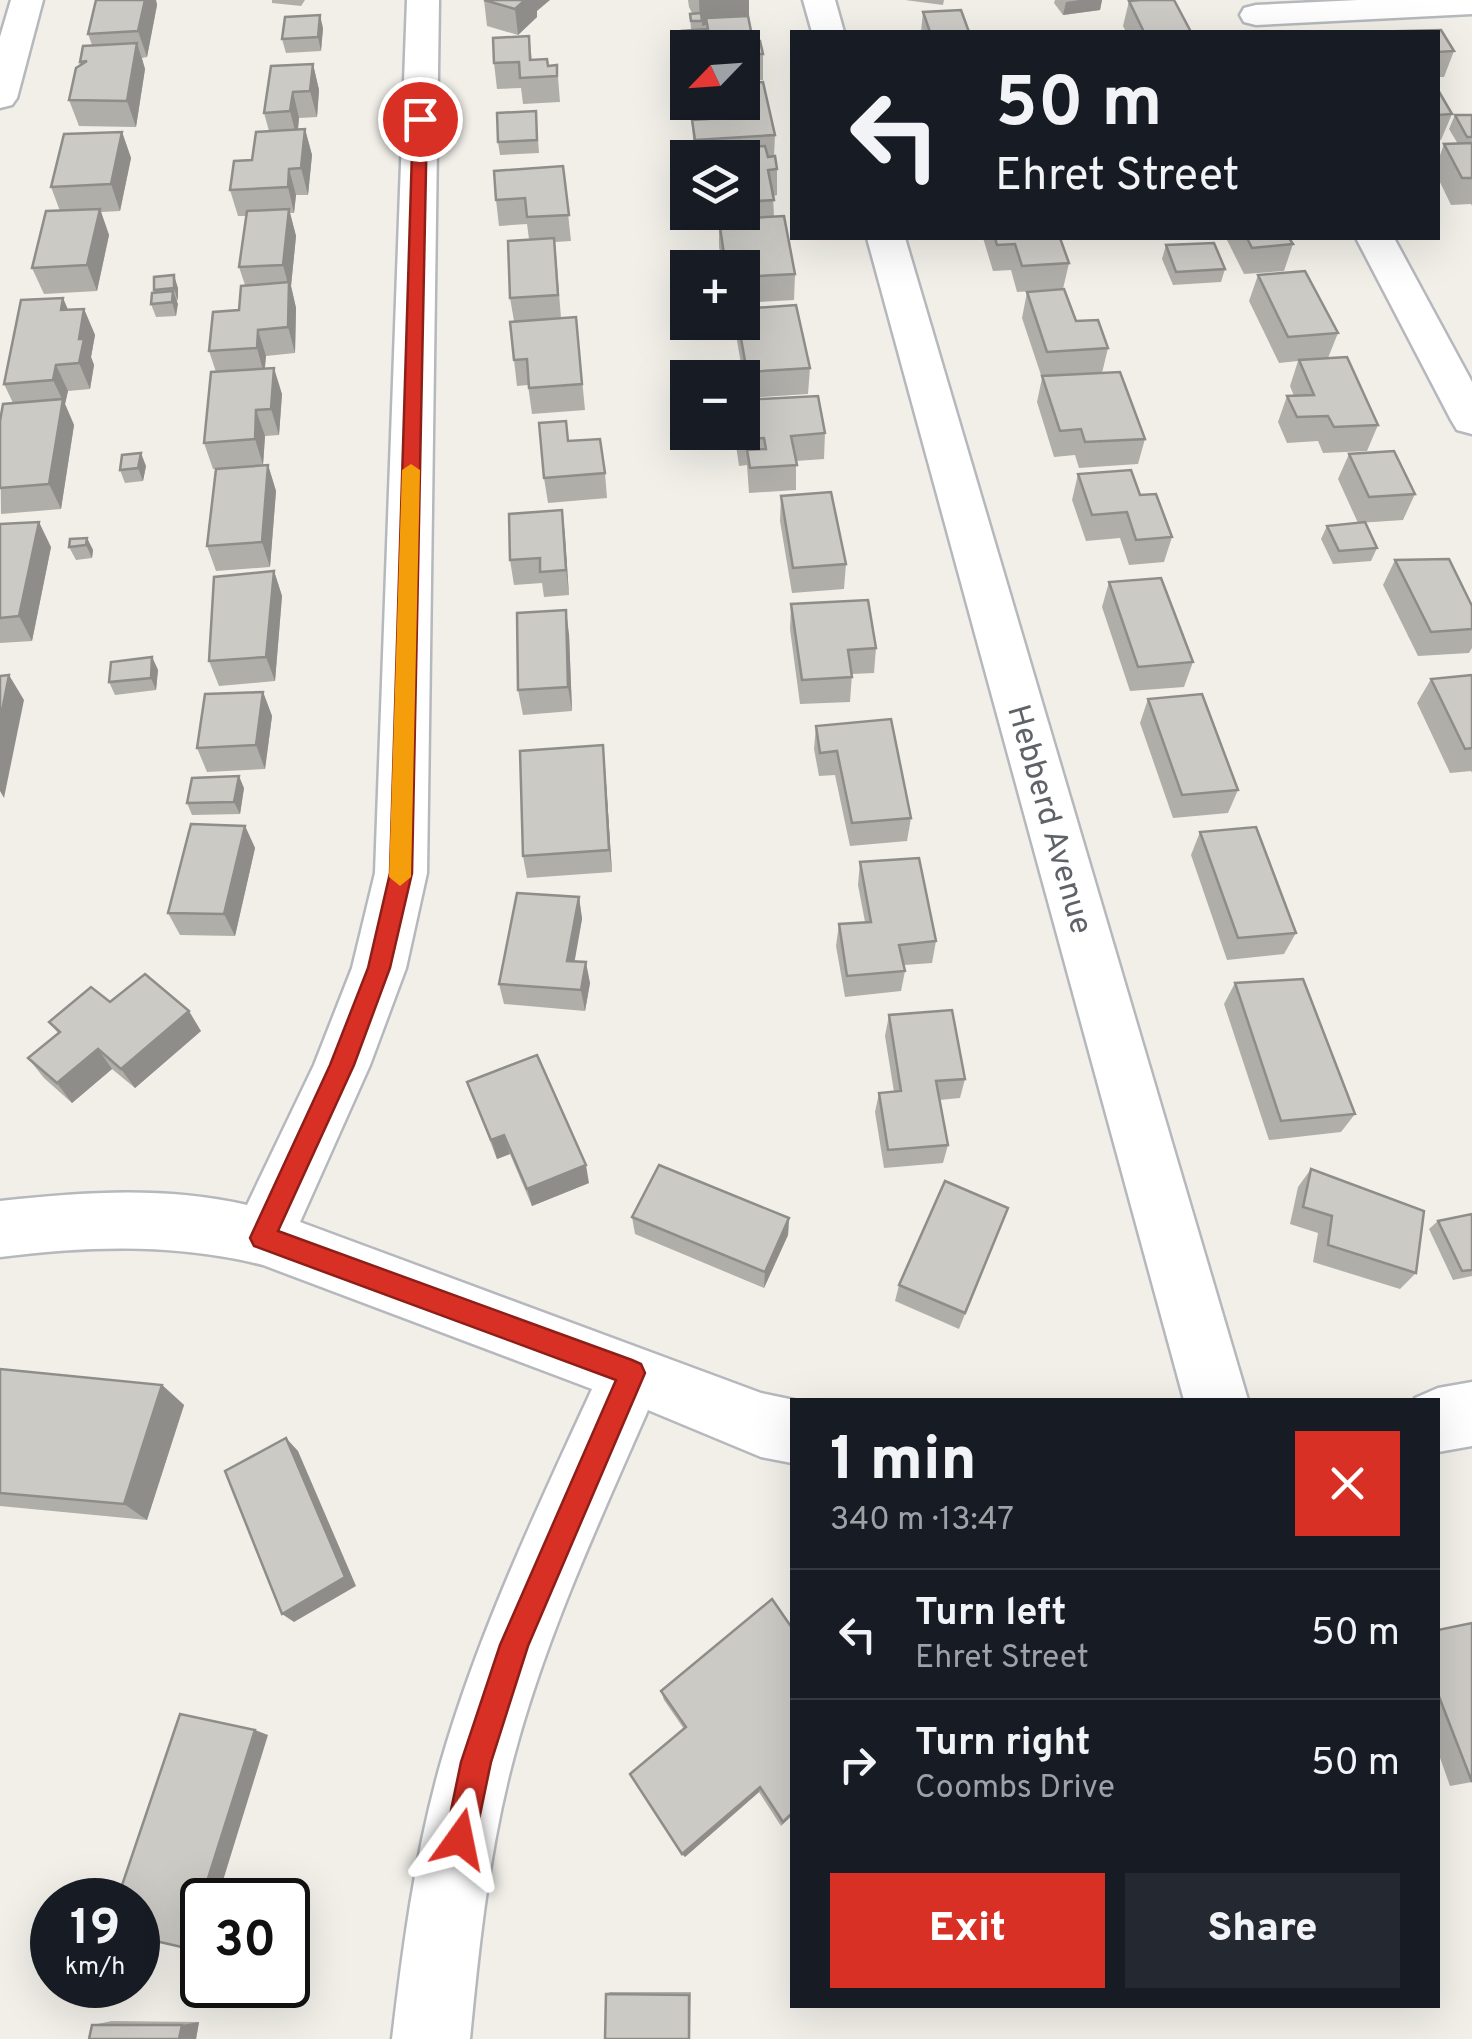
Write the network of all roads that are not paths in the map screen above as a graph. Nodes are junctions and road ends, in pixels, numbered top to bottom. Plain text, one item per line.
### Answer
1 (27, 0) edge
2 (423, 0) edge
3 (819, 0) edge
4 (1472, 4) edge
5 (1257, 16) edge
6 (827, 30) edge
7 (0, 98) edge
8 (887, 240) edge
9 (1376, 240) edge
10 (1472, 420) edge
11 (0, 1229) edge
12 (263, 1238) junction
13 (632, 1373) junction
14 (1215, 1398) edge
15 (1472, 1414) edge
16 (1440, 1420) edge
17 (790, 1431) edge
18 (431, 2039) edge

1 - 7 street
2 - 12 street
3 - 6 street
4 - 5 street
8 - 14 street, Hebberd Avenue
9 - 10 street
11 - 12 street
12 - 13 street
13 - 17 street
13 - 18 street
15 - 16 street

